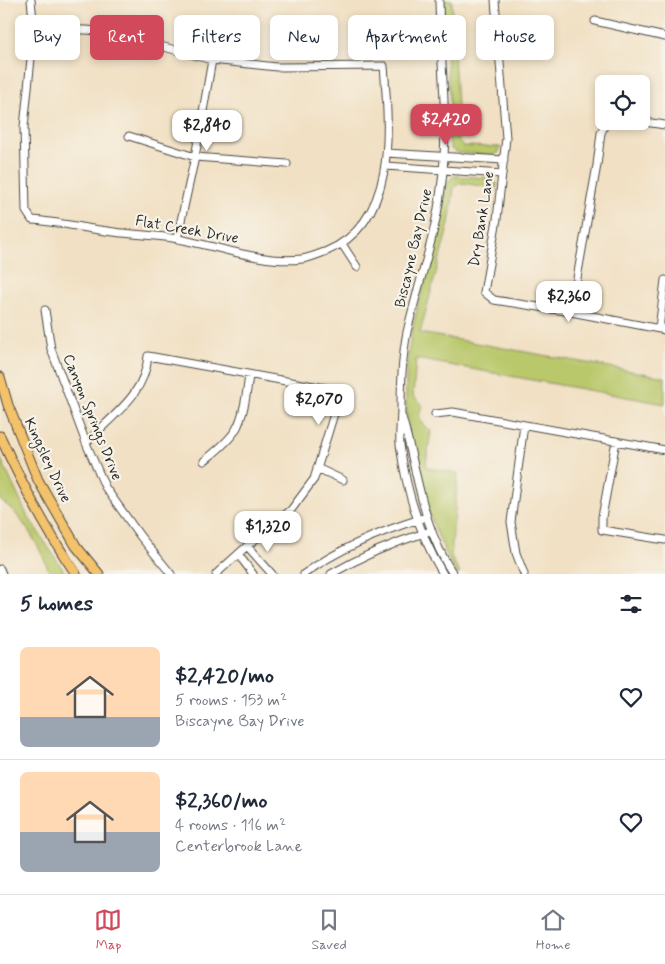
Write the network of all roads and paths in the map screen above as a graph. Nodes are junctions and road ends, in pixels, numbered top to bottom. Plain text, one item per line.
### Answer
1 (31, 0) edge
2 (439, 0) edge
3 (494, 0) edge
4 (33, 15) edge
5 (595, 21) dead end
6 (80, 30) edge
7 (665, 37) edge
8 (174, 50) edge
9 (31, 60) edge
10 (212, 60) joint
11 (650, 123) edge
12 (665, 126) edge
13 (603, 130) edge
14 (129, 136) dead end
15 (386, 153) junction
16 (444, 156) junction
17 (195, 157) junction
18 (504, 160) junction
19 (286, 164) dead end
20 (386, 166) junction
21 (443, 170) junction
22 (502, 174) junction
23 (177, 239) junction
24 (342, 244) junction
25 (358, 267) dead end
26 (665, 280) edge
27 (45, 310) dead end
28 (571, 312) junction
29 (662, 329) edge
30 (249, 374) junction
31 (0, 377) edge
32 (435, 414) dead end
33 (524, 425) junction
34 (0, 436) edge
35 (616, 441) junction
36 (86, 443) junction
37 (665, 450) edge
38 (204, 461) dead end
39 (317, 468) junction
40 (343, 480) dead end
41 (422, 518) junction
42 (427, 532) junction
43 (665, 540) edge
44 (247, 546) junction
45 (238, 554) junction
46 (0, 569) edge
47 (2, 574) edge
48 (76, 574) edge
49 (99, 574) edge
50 (171, 574) edge
51 (216, 574) edge
52 (253, 574) edge
53 (272, 574) edge
54 (304, 574) edge
55 (332, 574) edge
56 (443, 574) edge
57 (453, 574) edge
58 (524, 574) edge

1 - 4 street
2 - 16 street, Biscayne Bay Drive
3 - 18 street, Dry Bank Lane
5 - 7 street
6 - 8 street
9 - 23 street, Flat Creek Drive
10 - 15 street, Flat Creek Drive
10 - 17 street
11 - 12 street
13 - 28 street
14 - 17 street
15 - 16 street
15 - 20 street, Flat Creek Drive
16 - 18 street
16 - 21 street, Biscayne Bay Drive
17 - 19 street
17 - 23 street
18 - 22 street, Dry Bank Lane
20 - 21 street
20 - 24 street, Flat Creek Drive
21 - 22 street
21 - 41 street, Biscayne Bay Drive
22 - 28 street, Dry Bank Lane
23 - 24 street, Flat Creek Drive
24 - 25 street
26 - 29 street
27 - 36 street, Canyon Springs Drive
28 - 29 street
30 - 36 street
30 - 38 street
30 - 39 street
31 - 49 main road, Kingsley Drive
32 - 33 street
33 - 35 street
33 - 58 street
34 - 48 main road
35 - 37 street
35 - 43 street
36 - 50 street, Canyon Springs Drive
39 - 40 street
39 - 44 street
41 - 42 street, Biscayne Bay Drive
41 - 54 street
42 - 55 street
42 - 56 street, Biscayne Bay Drive
42 - 57 street, Biscayne Bay Drive
44 - 45 street
44 - 53 street
45 - 51 street
45 - 52 street
46 - 47 street

